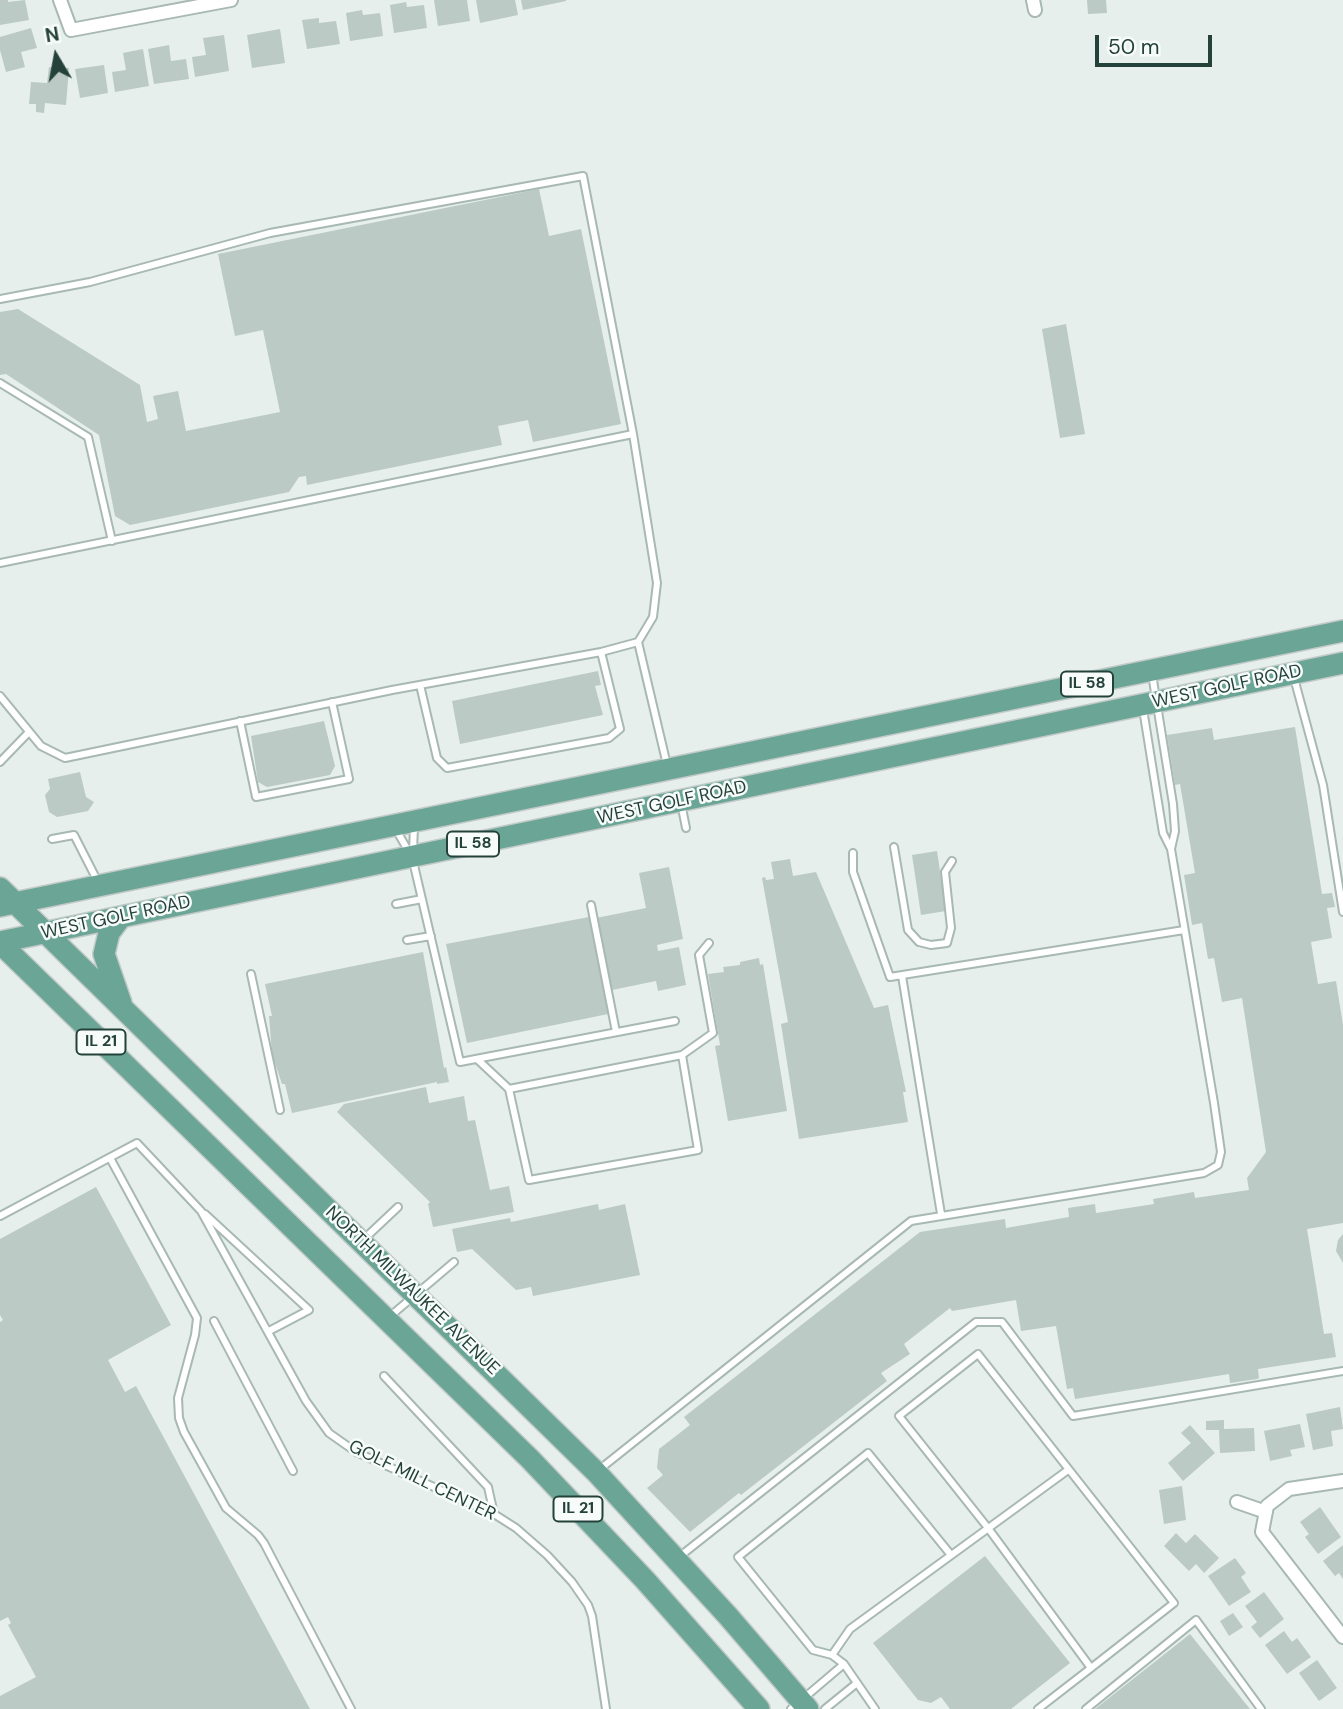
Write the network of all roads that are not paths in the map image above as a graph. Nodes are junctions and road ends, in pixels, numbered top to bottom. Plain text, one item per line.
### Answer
1 (60, 0) edge
2 (231, 0) edge
3 (0, 299) edge
4 (0, 383) edge
5 (632, 435) junction
6 (112, 541) junction
7 (0, 563) edge
8 (1343, 631) edge
9 (638, 642) junction
10 (601, 652) junction
11 (1343, 663) edge
12 (1152, 670) junction
13 (1293, 673) junction
14 (420, 685) junction
15 (0, 696) edge
16 (332, 702) junction
17 (1150, 704) junction
18 (240, 721) junction
19 (29, 732) junction
20 (0, 762) edge
21 (668, 769) junction
22 (681, 801) junction
23 (404, 824) junction
24 (686, 828) dead end
25 (52, 839) dead end
26 (894, 847) dead end
27 (1171, 849) junction
28 (853, 853) dead end
29 (412, 856) junction
30 (951, 861) dead end
31 (100, 886) junction
32 (5, 899) edge
33 (422, 899) junction
34 (396, 904) dead end
35 (591, 905) dead end
36 (1343, 912) edge
37 (121, 917) junction
38 (1184, 930) junction
39 (45, 933) junction
40 (431, 936) junction
41 (407, 940) dead end
42 (0, 943) edge
43 (709, 943) dead end
44 (251, 974) dead end
45 (902, 976) junction
46 (123, 1009) junction
47 (676, 1021) dead end
48 (616, 1032) junction
49 (682, 1055) junction
50 (477, 1059) junction
51 (509, 1089) junction
52 (279, 1110) dead end
53 (110, 1158) junction
54 (398, 1207) dead end
55 (201, 1210) junction
56 (941, 1214) junction
57 (0, 1216) edge
58 (362, 1241) junction
59 (454, 1262) dead end
60 (416, 1295) junction
61 (387, 1319) junction
62 (214, 1321) dead end
63 (269, 1331) junction
64 (1343, 1370) edge
65 (384, 1376) dead end
66 (1069, 1470) junction
67 (293, 1471) dead end
68 (596, 1472) junction
69 (1343, 1481) edge
70 (1237, 1502) dead end
71 (1266, 1512) junction
72 (494, 1514) junction
73 (988, 1528) junction
74 (951, 1555) junction
75 (677, 1559) junction
76 (1343, 1637) edge
77 (832, 1655) junction
78 (844, 1664) junction
79 (1091, 1668) junction
80 (857, 1683) junction
81 (800, 1706) edge
82 (351, 1709) edge
83 (606, 1709) edge
84 (759, 1709) edge
85 (825, 1709) edge
86 (875, 1709) edge
87 (1038, 1709) edge
88 (1086, 1709) edge
89 (1261, 1709) edge

1 - 2 street
3 - 5 lane
4 - 6 lane
5 - 6 lane
5 - 9 lane
6 - 7 lane
8 - 12 main road, WEST GOLF ROAD / IL 58
9 - 10 lane
9 - 21 lane
10 - 14 lane
10 - 14 lane
11 - 13 main road, WEST GOLF ROAD / IL 58
12 - 17 lane
12 - 21 main road, WEST GOLF ROAD / IL 58
13 - 17 main road, WEST GOLF ROAD / IL 58
13 - 36 lane
14 - 16 lane
15 - 19 lane
16 - 18 lane
16 - 18 lane
17 - 22 main road, WEST GOLF ROAD / IL 58
17 - 27 lane
17 - 27 lane
18 - 19 lane
19 - 20 lane
21 - 23 main road, WEST GOLF ROAD / IL 58
22 - 24 lane
22 - 29 main road, WEST GOLF ROAD / IL 58
23 - 29 lane
23 - 29 lane
23 - 31 main road, WEST GOLF ROAD / IL 58
25 - 31 lane
26 - 30 lane
27 - 38 lane
28 - 45 lane
29 - 33 lane
29 - 37 main road, WEST GOLF ROAD / IL 58
31 - 32 main road, WEST GOLF ROAD / IL 58
32 - 39 main road, NORTH MILWAUKEE AVENUE / IL 21
33 - 34 lane
33 - 40 lane
35 - 48 lane
37 - 39 main road, WEST GOLF ROAD / IL 58
37 - 46 main road
38 - 45 lane
38 - 56 lane
39 - 42 main road, WEST GOLF ROAD / IL 58
39 - 46 main road, NORTH MILWAUKEE AVENUE / IL 21
40 - 41 lane
40 - 50 lane
42 - 61 main road, IL 21
43 - 49 lane
44 - 52 lane
45 - 56 lane
46 - 58 main road, NORTH MILWAUKEE AVENUE / IL 21
47 - 48 lane
48 - 50 lane
49 - 51 lane
49 - 51 lane
50 - 51 lane
53 - 55 lane, GOLF MILL CENTER
53 - 57 lane, GOLF MILL CENTER
53 - 82 lane
54 - 58 lane
55 - 63 lane, GOLF MILL CENTER
55 - 63 lane
56 - 68 lane
58 - 60 main road, NORTH MILWAUKEE AVENUE / IL 21
59 - 60 lane
60 - 61 lane
60 - 68 main road, NORTH MILWAUKEE AVENUE / IL 21
61 - 84 main road, IL 21
62 - 67 lane
63 - 72 lane, GOLF MILL CENTER
64 - 75 lane
65 - 72 lane
66 - 73 lane
66 - 73 lane
66 - 79 lane
68 - 75 main road, NORTH MILWAUKEE AVENUE / IL 21
69 - 71 street
70 - 71 street
71 - 76 street
72 - 83 lane, GOLF MILL CENTER
73 - 74 lane
73 - 79 lane
74 - 77 lane
74 - 77 lane
75 - 81 main road, NORTH MILWAUKEE AVENUE / IL 21
77 - 78 lane
78 - 80 lane
78 - 81 lane
79 - 87 lane
80 - 85 lane
80 - 86 lane
88 - 89 lane

